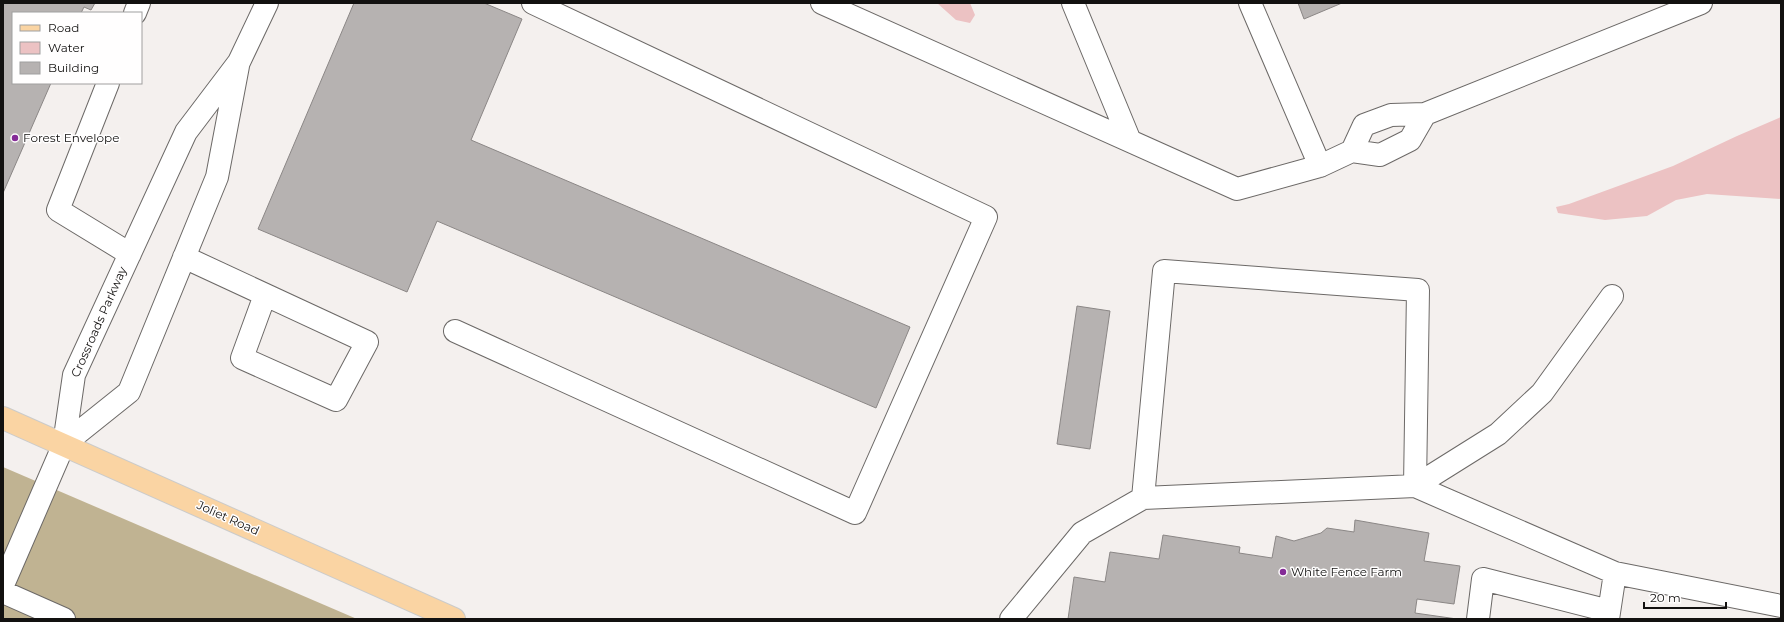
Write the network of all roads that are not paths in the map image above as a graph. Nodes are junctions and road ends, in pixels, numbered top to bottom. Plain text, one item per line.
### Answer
1 (267, 3) edge
2 (533, 3) edge
3 (822, 3) edge
4 (1073, 3) edge
5 (1250, 3) edge
6 (1700, 3) edge
7 (239, 62) junction
8 (108, 84) edge
9 (1425, 114) junction
10 (1130, 141) junction
11 (1352, 151) junction
12 (1320, 166) junction
13 (130, 254) junction
14 (184, 257) junction
15 (265, 295) junction
16 (1612, 296) dead end
17 (455, 331) dead end
18 (3, 418) edge
19 (64, 444) junction
20 (1415, 486) junction
21 (1143, 498) junction
22 (1615, 573) junction
23 (3, 585) edge
24 (3, 592) edge
25 (1781, 606) edge
26 (1609, 615) edge
27 (64, 619) edge
28 (454, 619) edge
29 (1011, 619) edge
30 (1478, 619) edge

1 - 7 street, Crossroads Parkway
2 - 17 street
3 - 10 street
4 - 10 street
5 - 12 street
6 - 9 street
7 - 13 street, Crossroads Parkway
7 - 14 street, Crossroads Parkway
8 - 13 street
9 - 11 street
9 - 11 street
10 - 12 street
11 - 12 street
13 - 19 street, Crossroads Parkway
14 - 15 street
14 - 19 street, Crossroads Parkway
15 - 15 street
16 - 20 street
18 - 19 main road, Joliet Road
19 - 23 street
19 - 28 main road, Joliet Road
20 - 21 street
20 - 21 street
20 - 22 street
21 - 29 street
22 - 25 street
22 - 26 street
24 - 27 street
26 - 30 street

